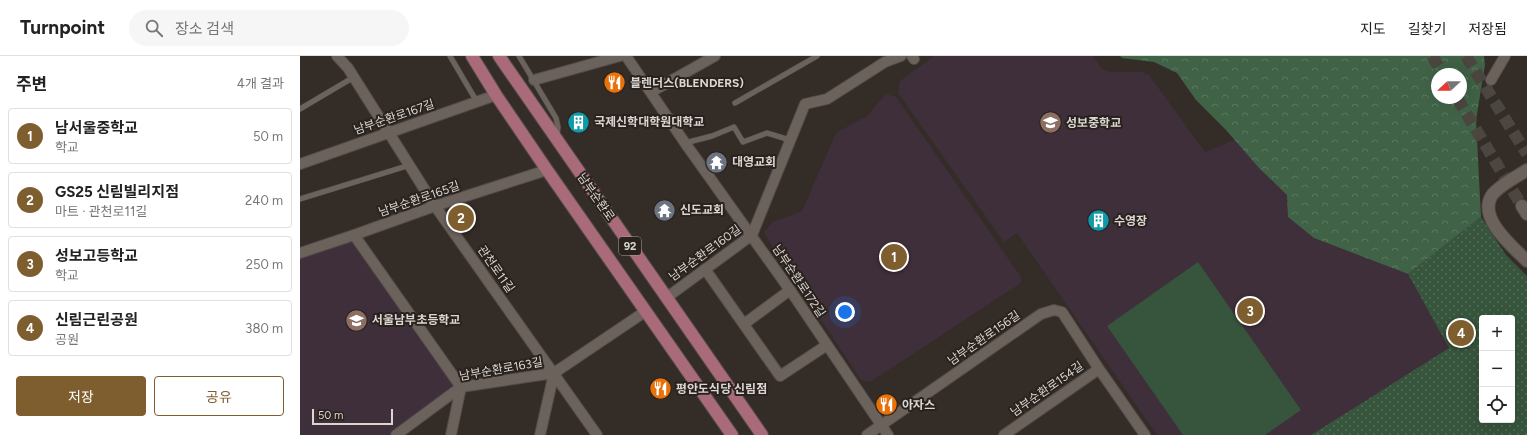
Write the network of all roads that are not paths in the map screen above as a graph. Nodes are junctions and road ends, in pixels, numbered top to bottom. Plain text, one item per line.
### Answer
1 (337, 56) edge
2 (450, 56) edge
3 (472, 56) edge
4 (499, 56) edge
5 (519, 56) edge
6 (620, 56) edge
7 (626, 56) edge
8 (715, 56) edge
9 (817, 56) edge
10 (901, 56) edge
11 (1505, 56) edge
12 (354, 77) junction
13 (534, 80) junction
14 (1491, 80) dead end
15 (651, 92) junction
16 (496, 95) junction
17 (477, 102) junction
18 (735, 102) dead end
19 (300, 109) edge
20 (389, 133) junction
21 (556, 139) junction
22 (790, 140) junction
23 (685, 143) junction
24 (300, 164) edge
25 (410, 165) junction
26 (547, 170) junction
27 (1527, 170) edge
28 (300, 200) edge
29 (435, 206) junction
30 (752, 235) junction
31 (354, 236) junction
32 (300, 253) edge
33 (1527, 261) edge
34 (705, 269) junction
35 (790, 290) junction
36 (666, 298) junction
37 (646, 311) junction
38 (744, 324) junction
39 (827, 345) junction
40 (1099, 369) junction
41 (554, 373) junction
42 (461, 387) junction
43 (882, 425) junction
44 (396, 435) edge
45 (451, 435) edge
46 (540, 435) edge
47 (597, 435) edge
48 (732, 435) edge
49 (762, 435) edge
50 (867, 435) edge
51 (888, 435) edge
52 (1004, 435) edge
53 (1145, 435) edge

1 - 12 street, 관천로11길
2 - 17 lane
3 - 16 main road, 남부순환로 / 92
4 - 21 main road, 남부순환로 / 92
5 - 13 lane
6 - 13 street
7 - 15 street, 남부순환로172길
8 - 15 street
9 - 18 lane
10 - 22 street, 남부순환로160길
11 - 14 street
12 - 19 lane
12 - 20 street, 관천로11길
13 - 21 lane
15 - 23 street, 남부순환로172길
16 - 17 street, 남부순환로167길
16 - 26 main road, 남부순환로 / 92
17 - 20 street, 남부순환로167길
20 - 24 street, 남부순환로167길
20 - 25 street, 관천로11길
21 - 36 main road, 남부순환로 / 92
22 - 23 lane
22 - 30 street, 남부순환로160길
23 - 30 street, 남부순환로172길
25 - 28 lane
25 - 29 street, 관천로11길
26 - 29 street, 남부순환로165길
26 - 37 main road, 남부순환로 / 92
27 - 33 main road
29 - 31 street, 남부순환로165길
29 - 41 street, 관천로11길
30 - 34 street, 남부순환로160길
30 - 35 street, 남부순환로172길
31 - 32 street, 남부순환로165길
31 - 42 street
34 - 36 street, 남부순환로160길
34 - 38 street
35 - 38 street
35 - 39 street, 남부순환로172길
36 - 49 main road, 남부순환로 / 92
37 - 41 street
37 - 48 main road, 남부순환로 / 92
38 - 39 street
39 - 43 street, 남부순환로172길
40 - 43 street, 남부순환로156길
40 - 52 street, 남부순환로154길
40 - 53 street, 남부순환로154길
41 - 42 street, 남부순환로163길
41 - 46 street
41 - 47 street, 관천로11길
42 - 44 street, 남부순환로163길
42 - 45 street
43 - 50 street, 남부순환로156길
43 - 51 street, 남부순환로172길

